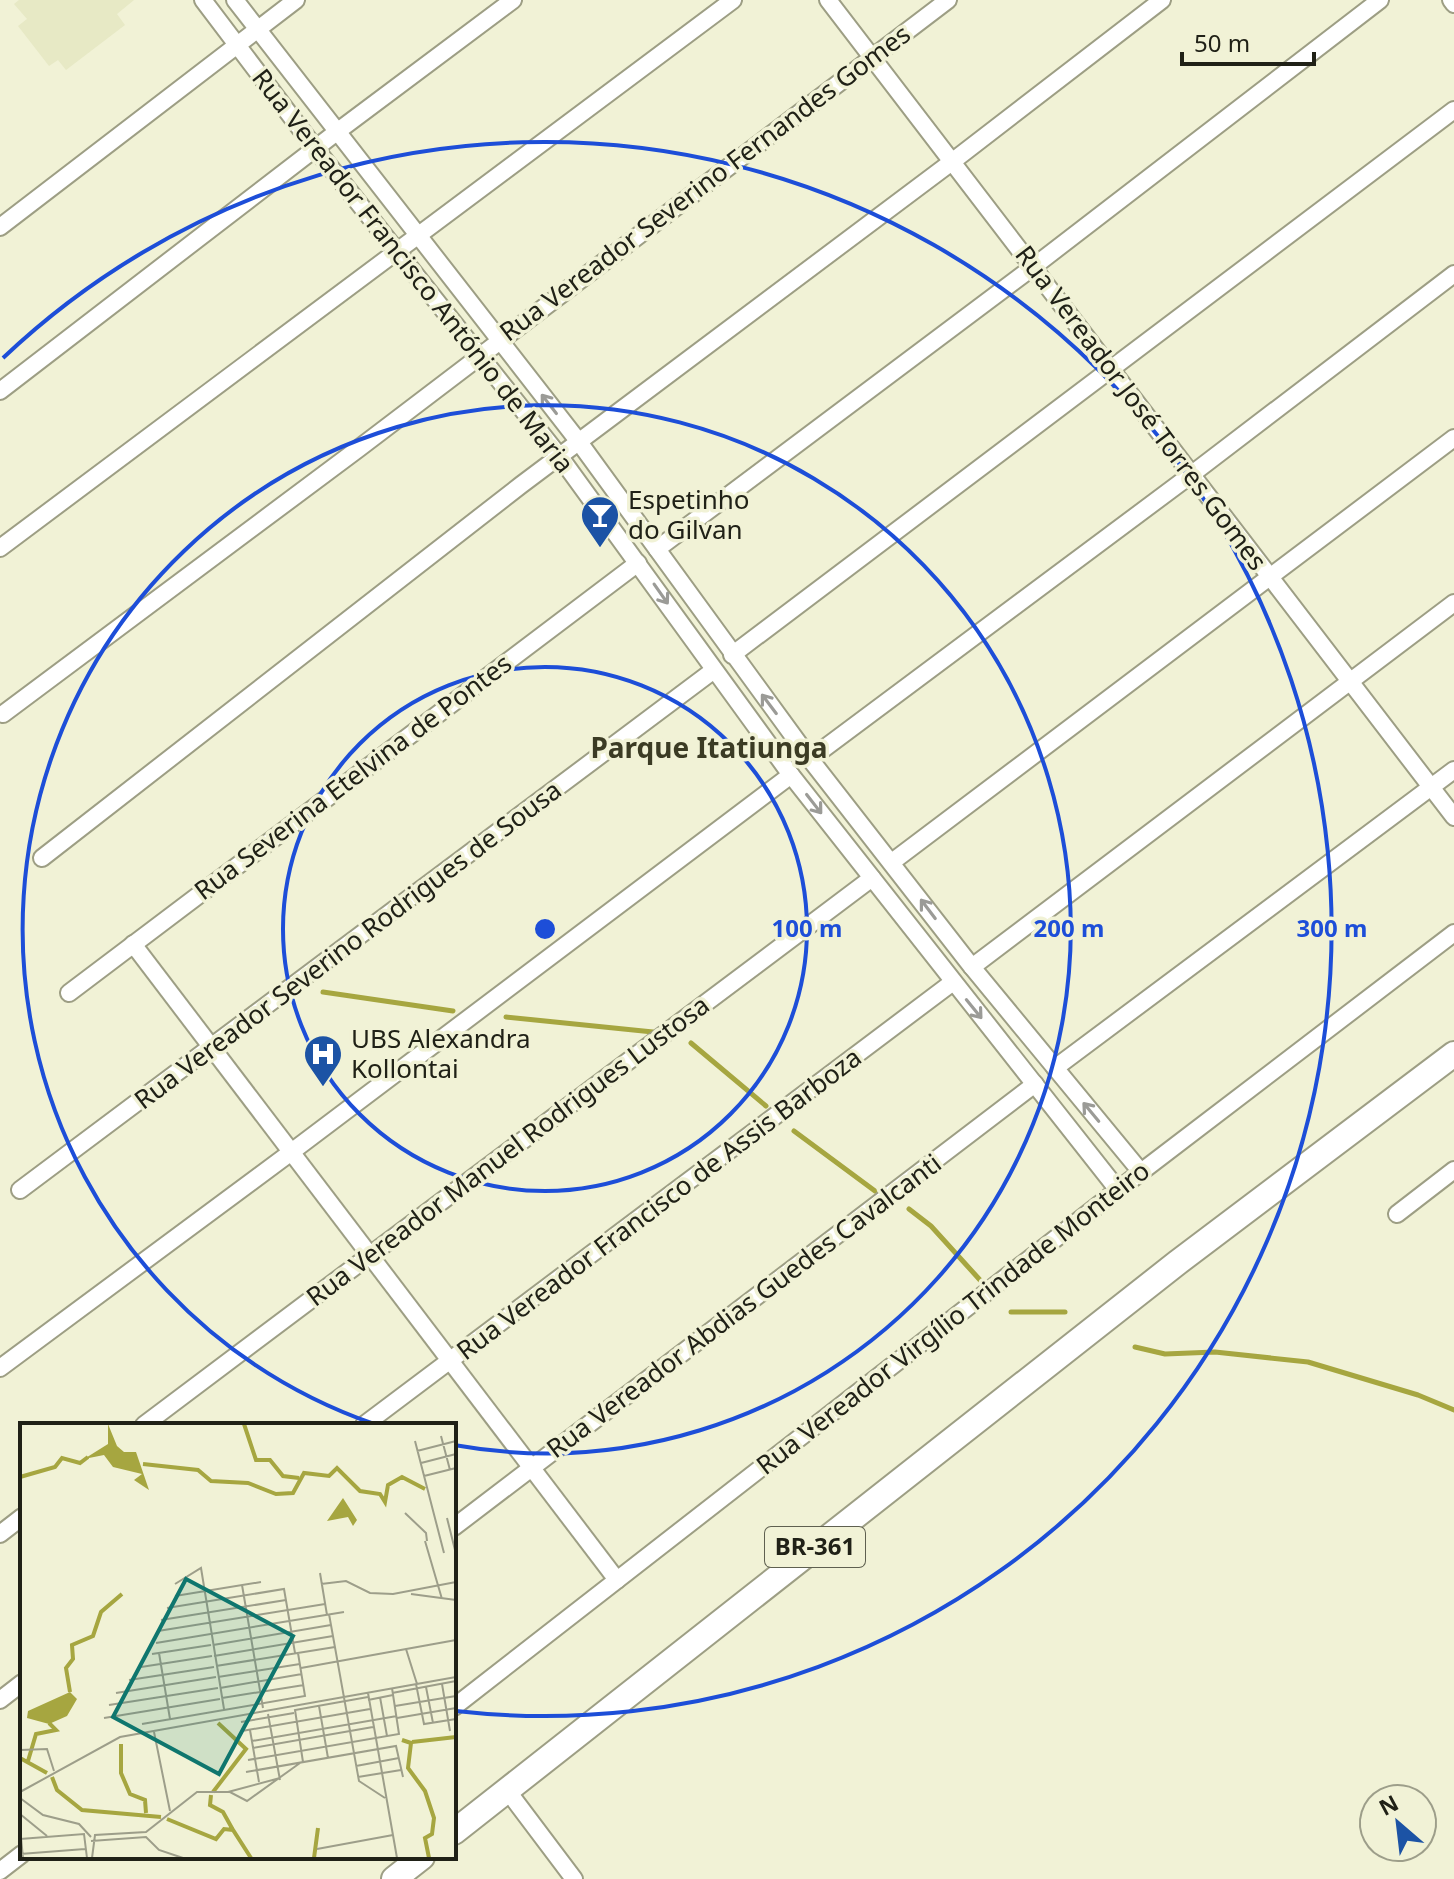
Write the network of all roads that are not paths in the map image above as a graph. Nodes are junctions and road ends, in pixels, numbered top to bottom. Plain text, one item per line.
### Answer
1 (203, 0) edge
2 (235, 0) edge
3 (296, 0) edge
4 (513, 0) edge
5 (733, 0) edge
6 (828, 0) edge
7 (948, 0) edge
8 (1162, 0) edge
9 (1380, 0) edge
10 (258, 29) junction
11 (238, 45) junction
12 (874, 56) junction
13 (1454, 110) edge
14 (338, 131) junction
15 (315, 148) junction
16 (953, 161) junction
17 (0, 227) edge
18 (417, 236) junction
19 (399, 252) junction
20 (1033, 267) junction
21 (1454, 274) edge
22 (499, 340) junction
23 (479, 354) junction
24 (1112, 369) junction
25 (0, 391) edge
26 (1454, 438) edge
27 (579, 442) junction
28 (560, 457) junction
29 (1192, 474) junction
30 (0, 548) edge
31 (657, 549) junction
32 (638, 563) junction
33 (1270, 577) junction
34 (1454, 603) edge
35 (732, 655) junction
36 (714, 670) junction
37 (1352, 682) junction
38 (3, 714) dead end
39 (810, 759) junction
40 (1454, 770) edge
41 (791, 775) junction
42 (1431, 788) junction
43 (1454, 817) edge
44 (42, 858) dead end
45 (892, 862) junction
46 (872, 878) junction
47 (1454, 933) edge
48 (133, 944) junction
49 (972, 967) junction
50 (953, 982) junction
51 (69, 993) dead end
52 (211, 1048) junction
53 (1454, 1054) edge
54 (1055, 1068) junction
55 (1035, 1084) junction
56 (290, 1153) junction
57 (1454, 1170) edge
58 (1141, 1172) junction
59 (20, 1190) dead end
60 (1118, 1190) junction
61 (1397, 1214) dead end
62 (368, 1254) junction
63 (450, 1360) junction
64 (0, 1368) edge
65 (147, 1423) edge
66 (367, 1423) edge
67 (531, 1468) junction
68 (20, 1519) edge
69 (456, 1525) edge
70 (0, 1534) edge
71 (617, 1580) junction
72 (20, 1685) edge
73 (0, 1700) edge
74 (456, 1705) edge
75 (507, 1790) junction
76 (456, 1830) edge
77 (20, 1856) edge
78 (419, 1859) edge
79 (0, 1871) edge
80 (394, 1879) edge
81 (574, 1879) edge

1 - 11 street, Rua Vereador Francisco António de Maria
2 - 10 street
3 - 10 street
4 - 14 street
5 - 18 street
6 - 12 street, Rua Vereador José Torres Gomes
7 - 12 street, Rua Vereador Severino Fernandes Gomes
8 - 16 street
9 - 20 street
10 - 11 street
10 - 14 street
11 - 15 street, Rua Vereador Francisco António de Maria
11 - 17 street
12 - 16 street, Rua Vereador José Torres Gomes
12 - 22 street, Rua Vereador Severino Fernandes Gomes
13 - 24 street
14 - 15 street
14 - 18 street
15 - 19 street, Rua Vereador Francisco António de Maria
15 - 25 street
16 - 20 street, Rua Vereador José Torres Gomes
16 - 27 street
18 - 19 street
18 - 22 street
19 - 23 street, Rua Vereador Francisco António de Maria
19 - 30 street
20 - 24 street, Rua Vereador José Torres Gomes
20 - 31 street
21 - 29 street
22 - 23 street, Rua Vereador Severino Fernandes Gomes
27 -> 22 street
23 - 28 street, Rua Vereador Francisco António de Maria
23 - 38 street, Rua Vereador Severino Fernandes Gomes
24 - 29 street, Rua Vereador José Torres Gomes
24 - 35 street
26 - 33 street
27 - 28 street
27 - 31 street
28 - 32 street, Rua Vereador Francisco António de Maria
28 - 44 street
29 - 33 street, Rua Vereador José Torres Gomes
29 - 39 street
31 - 35 street
32 -> 36 street, Rua Vereador Francisco António de Maria
32 - 48 street, Rua Severina Etelvina de Pontes
33 - 37 street, Rua Vereador José Torres Gomes
33 - 45 street
34 - 37 street
39 -> 35 street
36 - 41 street, Rua Vereador Francisco António de Maria
36 - 52 street, Rua Vereador Severino Rodrigues de Sousa
37 - 42 street, Rua Vereador José Torres Gomes
37 - 49 street
39 - 45 street
40 - 42 street
41 -> 46 street, Rua Vereador Francisco António de Maria
41 - 56 street
42 - 43 street, Rua Vereador José Torres Gomes
42 - 54 street
49 -> 45 street
46 - 50 street, Rua Vereador Francisco António de Maria
46 - 62 street, Rua Vereador Manuel Rodrigues Lustosa
47 - 58 street, Rua Vereador Virgílio Trindade Monteiro
48 - 51 street, Rua Severina Etelvina de Pontes
48 - 52 street
49 - 54 street
50 -> 55 street, Rua Vereador Francisco António de Maria
50 - 63 street, Rua Vereador Francisco de Assis Barboza
52 - 56 street
52 - 59 street, Rua Vereador Severino Rodrigues de Sousa
53 - 75 main road, BR-361
58 -> 54 street
55 - 60 street, Rua Vereador Francisco António de Maria
55 - 67 street, Rua Vereador Abdias Guedes Cavalcanti
56 - 62 street
56 - 64 street
57 - 61 street
58 - 60 street, Rua Vereador Virgílio Trindade Monteiro
60 - 71 street, Rua Vereador Virgílio Trindade Monteiro
62 - 63 street
62 - 65 street, Rua Vereador Manuel Rodrigues Lustosa
63 - 66 street, Rua Vereador Francisco de Assis Barboza
63 - 67 street
67 - 69 street, Rua Vereador Abdias Guedes Cavalcanti
67 - 71 street
68 - 70 street
71 - 74 street, Rua Vereador Virgílio Trindade Monteiro
72 - 73 street
75 - 76 main road, BR-361
75 - 81 street
77 - 79 street
78 - 80 main road

